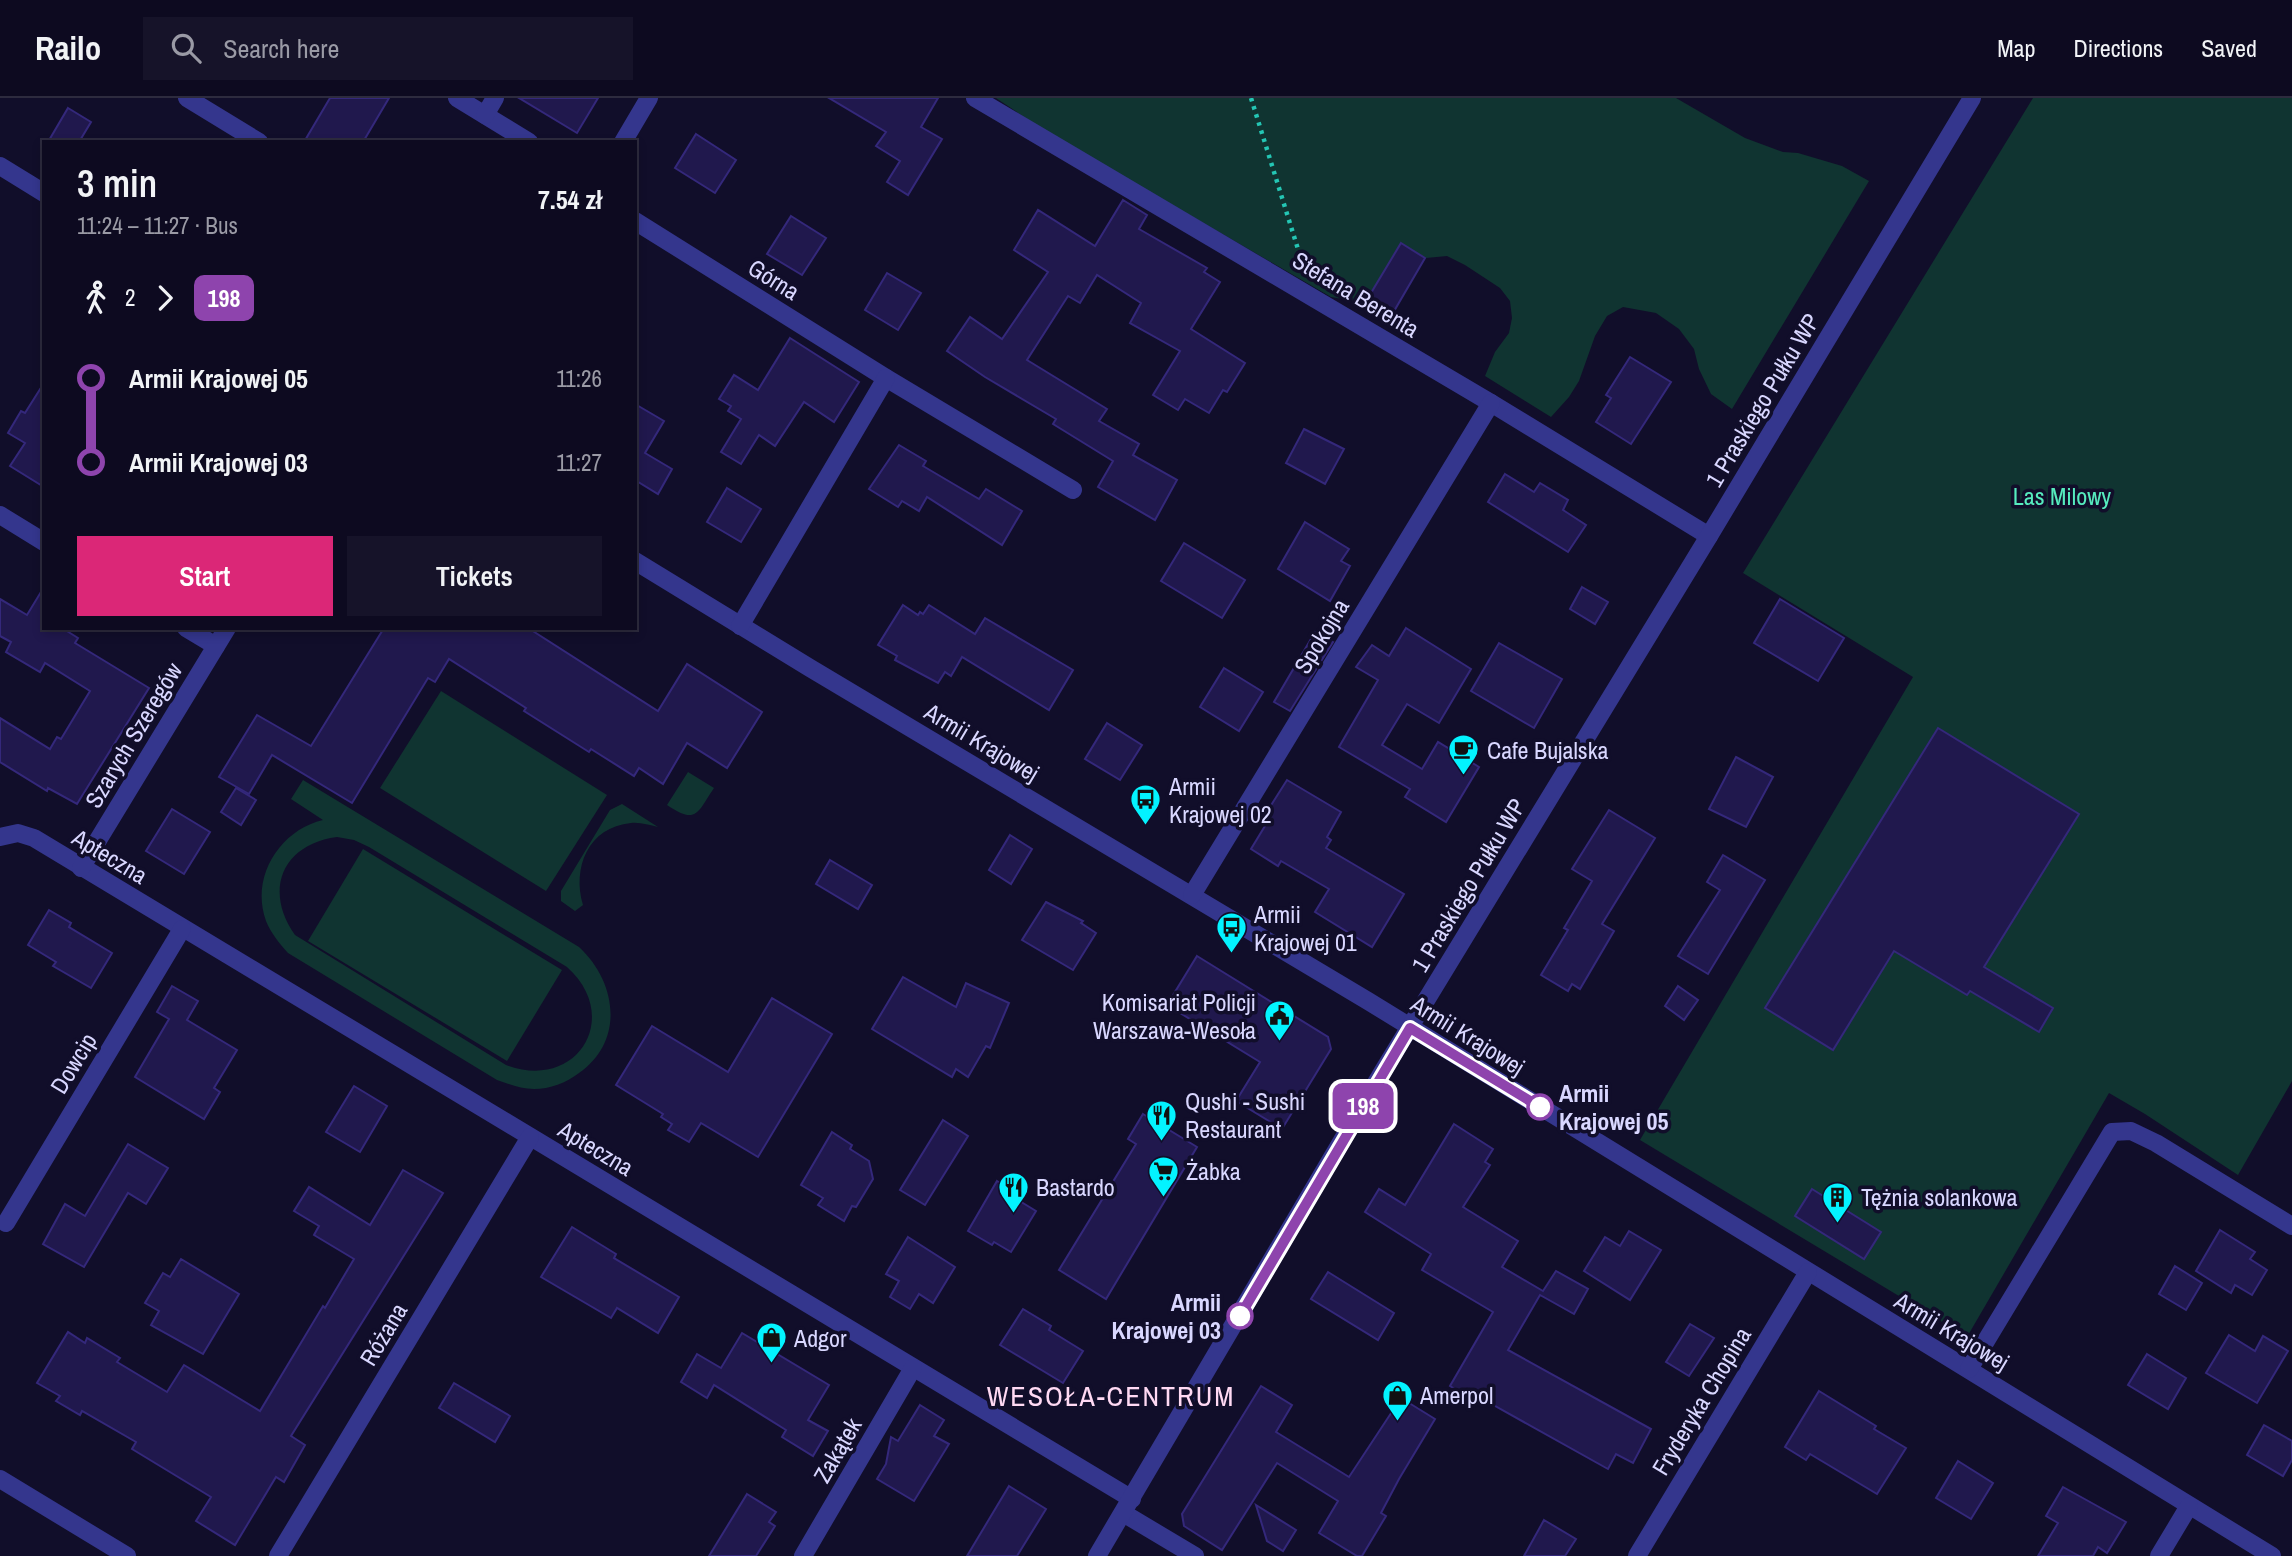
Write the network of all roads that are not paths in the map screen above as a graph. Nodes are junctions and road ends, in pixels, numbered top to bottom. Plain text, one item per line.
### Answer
1 (187, 98) edge
2 (457, 98) edge
3 (495, 98) edge
4 (649, 98) edge
5 (975, 98) edge
6 (1972, 98) edge
7 (485, 115) junction
8 (257, 140) edge
9 (525, 140) edge
10 (624, 140) edge
11 (0, 166) edge
12 (42, 192) edge
13 (637, 222) edge
14 (886, 379) junction
15 (1491, 403) junction
16 (1073, 490) dead end
17 (0, 516) edge
18 (1709, 536) junction
19 (42, 541) edge
20 (637, 562) edge
21 (740, 626) junction
22 (189, 630) edge
23 (226, 630) edge
24 (216, 646) junction
25 (0, 837) edge
26 (81, 868) junction
27 (1192, 895) junction
28 (182, 929) junction
29 (1410, 1028) junction
30 (530, 1137) junction
31 (6, 1223) dead end
32 (2292, 1226) edge
33 (1808, 1272) junction
34 (914, 1368) junction
35 (1969, 1369) junction
36 (0, 1479) edge
37 (1128, 1506) junction
38 (2189, 1506) junction
39 (127, 1556) edge
40 (278, 1556) edge
41 (803, 1556) edge
42 (1097, 1556) edge
43 (1195, 1556) edge
44 (1637, 1556) edge
45 (2160, 1556) edge
46 (2272, 1556) edge

1 - 8 street
2 - 7 street
3 - 7 street
4 - 10 street
5 - 15 street, Stefana Berenta
6 - 18 street, 1 Praskiego Pułku WP
7 - 9 street
11 - 12 street
13 - 14 street, Górna
14 - 16 street, Górna
14 - 21 street
15 - 18 street, Stefana Berenta
15 - 27 street, Spokojna
17 - 19 street
18 - 29 street, 1 Praskiego Pułku WP
20 - 21 street, Armii Krajowej
21 - 27 street, Armii Krajowej
22 - 24 street
23 - 24 street, Szarych Szeregów
24 - 26 street, Szarych Szeregów
25 - 26 street, Apteczna
26 - 28 street, Apteczna
27 - 29 street, Armii Krajowej
28 - 30 street, Apteczna
28 - 31 street, Dowcip
29 - 33 street, Armii Krajowej
29 - 37 street, 1 Praskiego Pułku WP
30 - 34 street, Apteczna
30 - 40 street, Różana
32 - 35 street
33 - 35 street, Armii Krajowej
33 - 44 street, Fryderyka Chopina
34 - 37 street, Apteczna
34 - 41 street, Zakątek
35 - 38 street, Armii Krajowej
36 - 39 street
37 - 42 street, 1 Praskiego Pułku WP
37 - 43 street, Apteczna
38 - 45 street
38 - 46 street, Armii Krajowej

